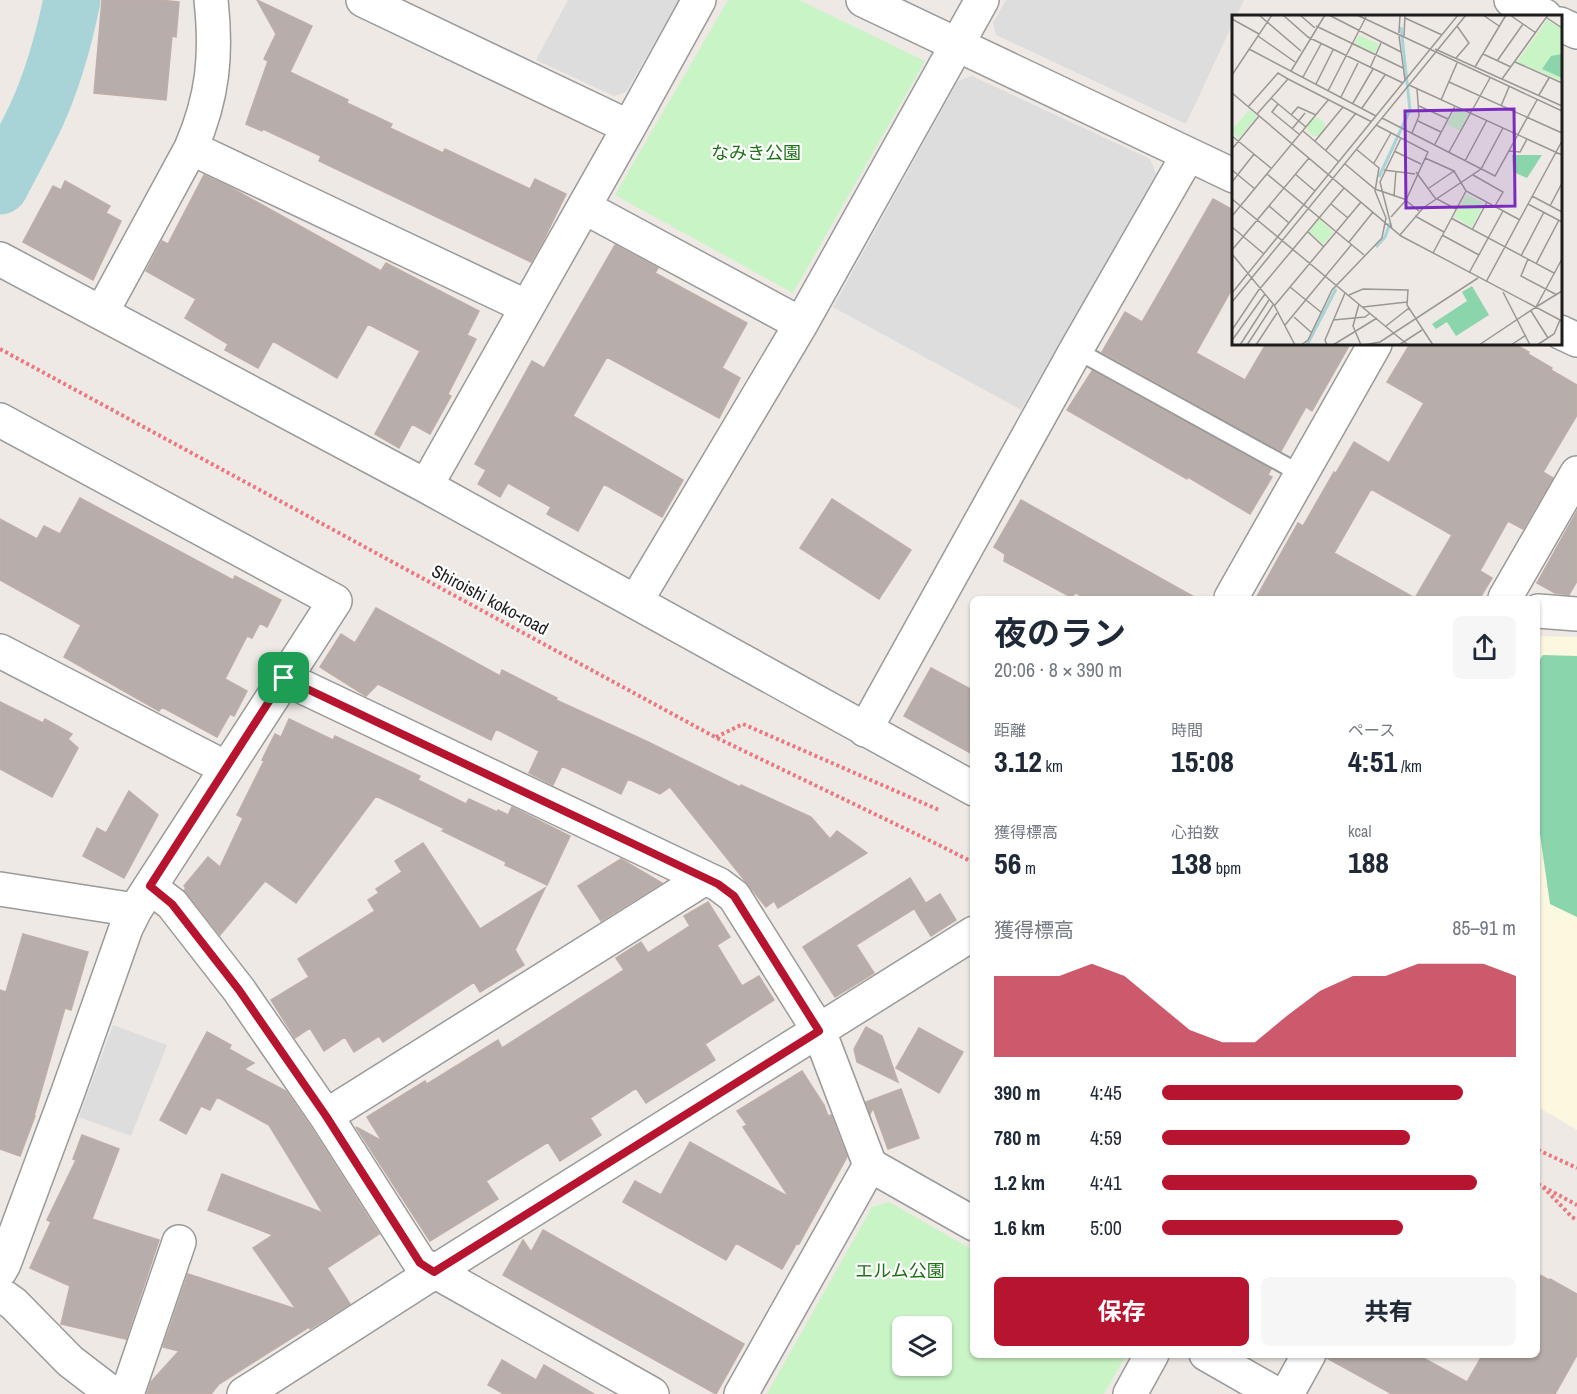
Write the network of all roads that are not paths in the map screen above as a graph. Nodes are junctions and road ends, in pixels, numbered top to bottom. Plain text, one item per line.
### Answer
1 (211, 0) edge
2 (363, 0) edge
3 (699, 0) edge
4 (863, 0) edge
5 (982, 0) edge
6 (1511, 0) edge
7 (1543, 15) edge
8 (1562, 25) edge
9 (1577, 32) edge
10 (957, 45) junction
11 (629, 127) junction
12 (191, 148) junction
13 (1188, 155) junction
14 (1232, 176) edge
15 (584, 207) junction
16 (0, 259) edge
17 (527, 307) junction
18 (102, 312) junction
19 (801, 324) junction
20 (1562, 333) edge
21 (1577, 340) edge
22 (1374, 345) edge
23 (1076, 350) junction
24 (0, 420) edge
25 (1577, 473) edge
26 (1301, 474) junction
27 (426, 486) junction
28 (1233, 596) edge
29 (1505, 596) edge
30 (636, 600) junction
31 (1540, 611) edge
32 (1577, 614) edge
33 (0, 651) edge
34 (284, 678) junction
35 (865, 729) junction
36 (226, 768) junction
37 (970, 787) edge
38 (705, 878) junction
39 (0, 889) edge
40 (143, 898) junction
41 (970, 935) edge
42 (819, 1031) junction
43 (326, 1116) junction
44 (870, 1166) junction
45 (970, 1222) edge
46 (178, 1242) dead end
47 (0, 1271) edge
48 (434, 1272) junction
49 (0, 1294) edge
50 (1150, 1358) edge
51 (1213, 1358) edge
52 (1307, 1358) edge
53 (113, 1394) edge
54 (127, 1394) edge
55 (244, 1394) edge
56 (652, 1394) edge
57 (741, 1394) edge
58 (1130, 1394) edge
59 (1276, 1394) edge
60 (1287, 1394) edge

1 - 12 street
2 - 11 street
3 - 11 street
4 - 10 street
5 - 10 street
6 - 7 street
8 - 9 street
10 - 13 street
10 - 19 street
11 - 15 street
12 - 17 street
12 - 18 street
13 - 14 street
13 - 23 street
15 - 17 street
15 - 19 street
16 - 18 street
17 - 27 street
18 - 27 street
19 - 30 street
20 - 21 street
22 - 26 street
23 - 26 lane
23 - 35 street
24 - 34 street
25 - 29 street
26 - 28 street
27 - 30 street
30 - 35 street
31 - 32 street
33 - 36 street
34 - 36 street
34 - 38 street
35 - 37 street
36 - 40 street
38 - 42 street
38 - 43 street
39 - 40 street
40 - 43 street
40 - 47 street
41 - 42 street
42 - 44 street
42 - 48 street
43 - 48 street
44 - 45 street
44 - 57 street
46 - 54 street
48 - 55 street
48 - 56 street
49 - 53 street
50 - 58 street
51 - 59 street
52 - 60 street

